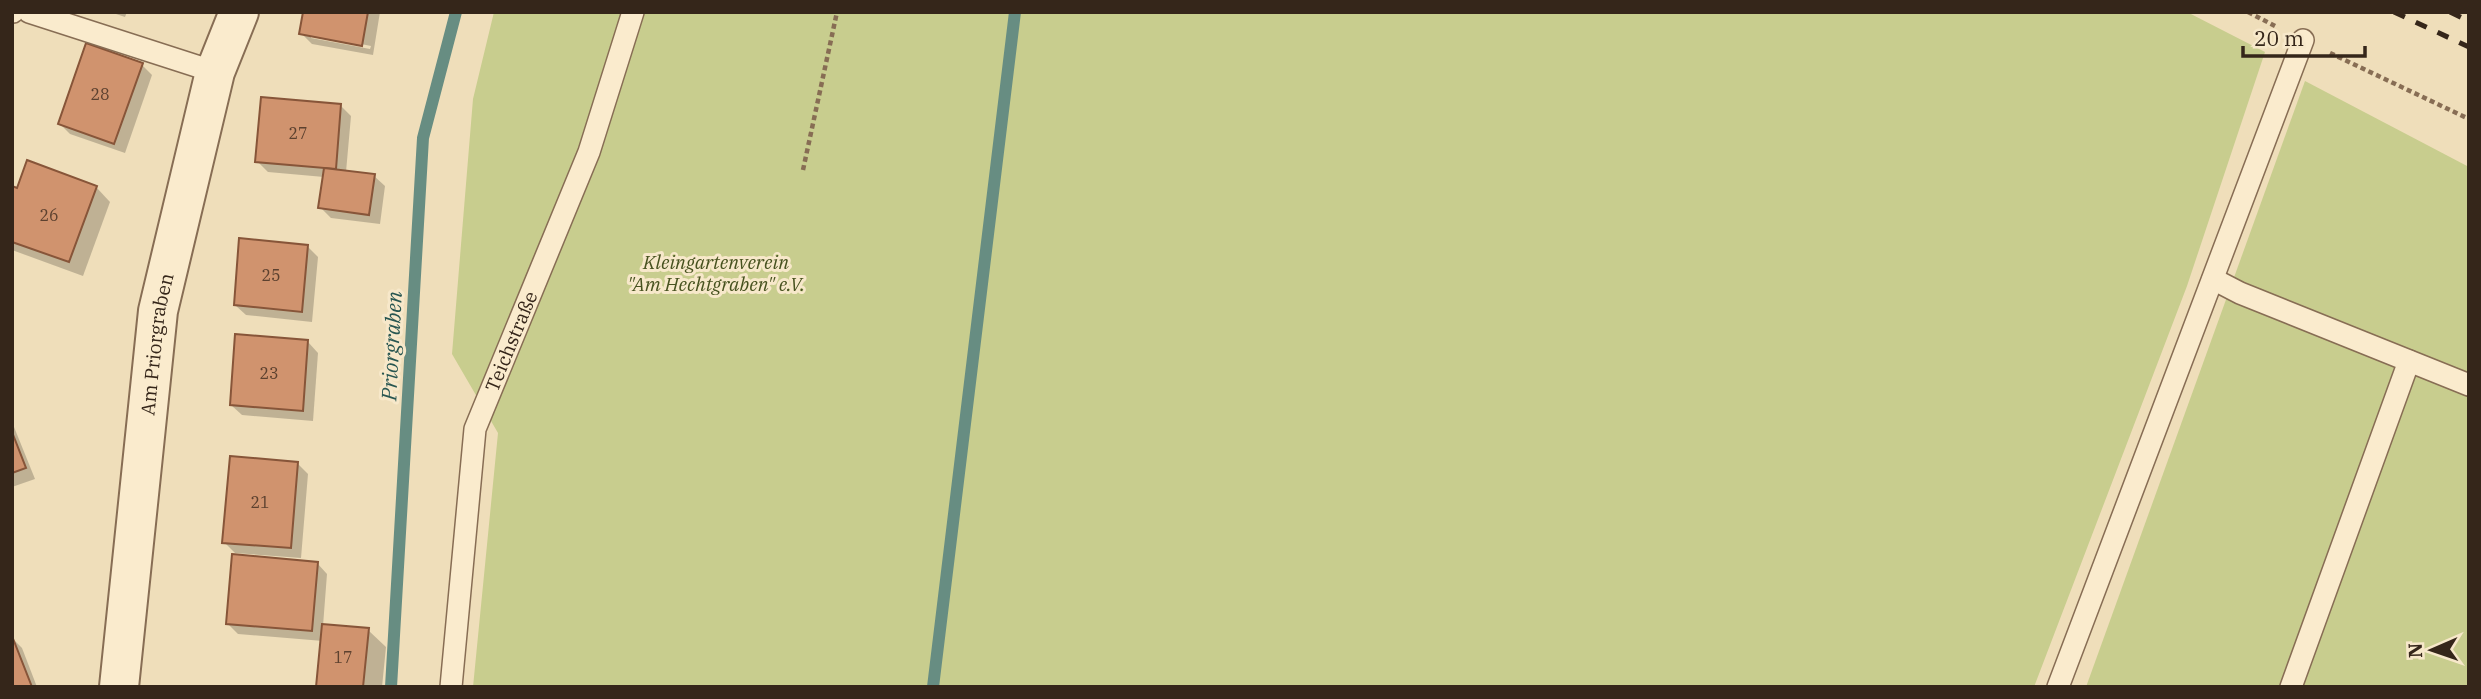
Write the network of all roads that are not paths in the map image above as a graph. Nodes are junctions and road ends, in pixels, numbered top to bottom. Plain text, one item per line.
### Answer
1 (29, 12) edge
2 (239, 12) edge
3 (633, 12) edge
4 (2303, 40) road end
5 (215, 72) junction
6 (2213, 279) junction
7 (2409, 360) junction
8 (2469, 385) edge
9 (119, 687) edge
10 (451, 687) edge
11 (2058, 687) edge
12 (2291, 687) edge

1 - 5 lane
2 - 5 street, Am Priorgraben
3 - 10 lane, Teichstraße
4 - 6 lane
5 - 9 street, Am Priorgraben
6 - 7 lane
6 - 11 lane
7 - 8 lane
7 - 12 lane

